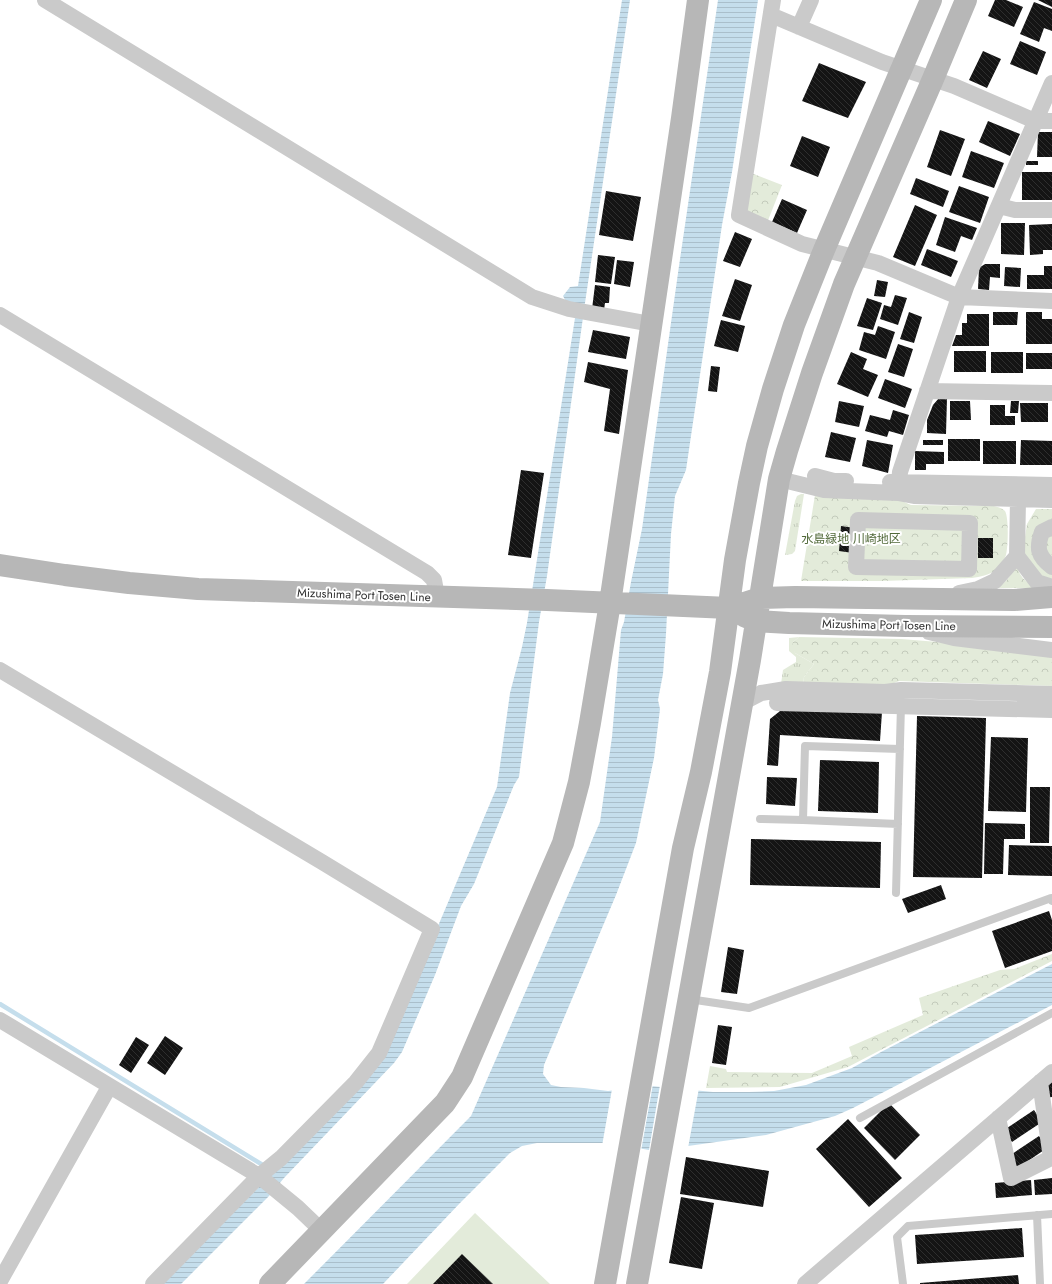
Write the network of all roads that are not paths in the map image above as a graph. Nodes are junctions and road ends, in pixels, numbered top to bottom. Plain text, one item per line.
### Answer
1 (45, 0) edge
2 (698, 0) edge
3 (811, 0) edge
4 (931, 0) edge
5 (966, 0) edge
6 (772, 8) edge
7 (799, 27) junction
8 (902, 68) junction
9 (933, 79) junction
10 (1052, 83) edge
11 (1035, 121) junction
12 (1052, 122) edge
13 (999, 206) junction
14 (1052, 210) edge
15 (824, 250) junction
16 (856, 258) junction
17 (959, 297) junction
18 (1052, 300) edge
19 (0, 315) edge
20 (651, 324) junction
21 (928, 389) junction
22 (1052, 390) edge
23 (1052, 393) edge
24 (815, 476) dead end
25 (779, 479) junction
26 (1052, 485) edge
27 (899, 487) junction
28 (1018, 499) junction
29 (1052, 500) edge
30 (858, 520) joint
31 (1052, 527) edge
32 (1016, 556) junction
33 (0, 565) edge
34 (1052, 567) edge
35 (1052, 587) edge
36 (437, 597) junction
37 (1052, 597) edge
38 (760, 598) junction
39 (934, 599) junction
40 (616, 603) junction
41 (729, 608) junction
42 (756, 622) junction
43 (905, 626) junction
44 (1052, 627) edge
45 (1052, 650) edge
46 (0, 670) edge
47 (901, 690) junction
48 (1052, 694) edge
49 (742, 703) junction
50 (777, 703) dead end
51 (901, 706) junction
52 (1052, 710) edge
53 (900, 749) junction
54 (760, 819) dead end
55 (804, 820) junction
56 (898, 824) junction
57 (896, 893) dead end
58 (1052, 901) edge
59 (688, 998) junction
60 (1052, 1013) edge
61 (0, 1020) edge
62 (1052, 1072) edge
63 (1040, 1082) junction
64 (109, 1087) junction
65 (860, 1118) dead end
66 (998, 1118) junction
67 (264, 1173) junction
68 (1052, 1214) edge
69 (1037, 1215) junction
70 (322, 1231) junction
71 (0, 1281) edge
72 (153, 1284) edge
73 (270, 1284) edge
74 (605, 1284) edge
75 (637, 1284) edge
76 (805, 1284) edge
77 (902, 1284) edge
78 (1040, 1284) edge

1 - 20 street
2 - 20 street
3 - 7 street
4 - 8 street
5 - 9 street
6 - 7 street
6 - 15 street
7 - 8 street
8 - 9 street
8 - 15 street
9 - 11 street
9 - 16 street
10 - 11 street
11 - 12 street
11 - 13 street
13 - 14 street
13 - 17 street
15 - 16 street
15 - 41 street
16 - 17 street
16 - 25 street
17 - 18 street
17 - 21 street
19 - 36 street
20 - 40 street
21 - 22 street
21 - 23 street
21 - 27 street
24 - 27 street
25 - 27 street
25 - 38 street
26 - 27 street
27 - 28 street
28 - 29 street
28 - 32 street
30 - 30 street
31 - 34 street
32 - 35 street
32 - 39 street
33 - 36 street, Mizushima Port Tosen Line
36 - 40 street, Mizushima Port Tosen Line
37 - 39 street, Mizushima Port Tosen Line
38 - 39 street, Mizushima Port Tosen Line
38 - 41 street, Mizushima Port Tosen Line
38 - 42 street
40 - 41 street, Mizushima Port Tosen Line
40 - 70 street
41 - 42 street, Mizushima Port Tosen Line
41 - 74 street
42 - 43 street, Mizushima Port Tosen Line
42 - 49 street
43 - 44 street, Mizushima Port Tosen Line
43 - 45 street
46 - 67 street
47 - 48 street
47 - 49 street
47 - 51 lane
49 - 59 street
50 - 51 street
51 - 52 street
51 - 53 lane
53 - 55 lane
53 - 56 lane
54 - 55 lane
55 - 56 lane
56 - 57 lane
58 - 59 lane
59 - 75 street
60 - 65 lane
61 - 64 street
62 - 63 street
63 - 66 street
63 - 66 street
64 - 67 street
64 - 71 street
66 - 76 street
67 - 70 street
67 - 72 street
68 - 69 lane
69 - 77 lane
69 - 78 lane
70 - 73 street

